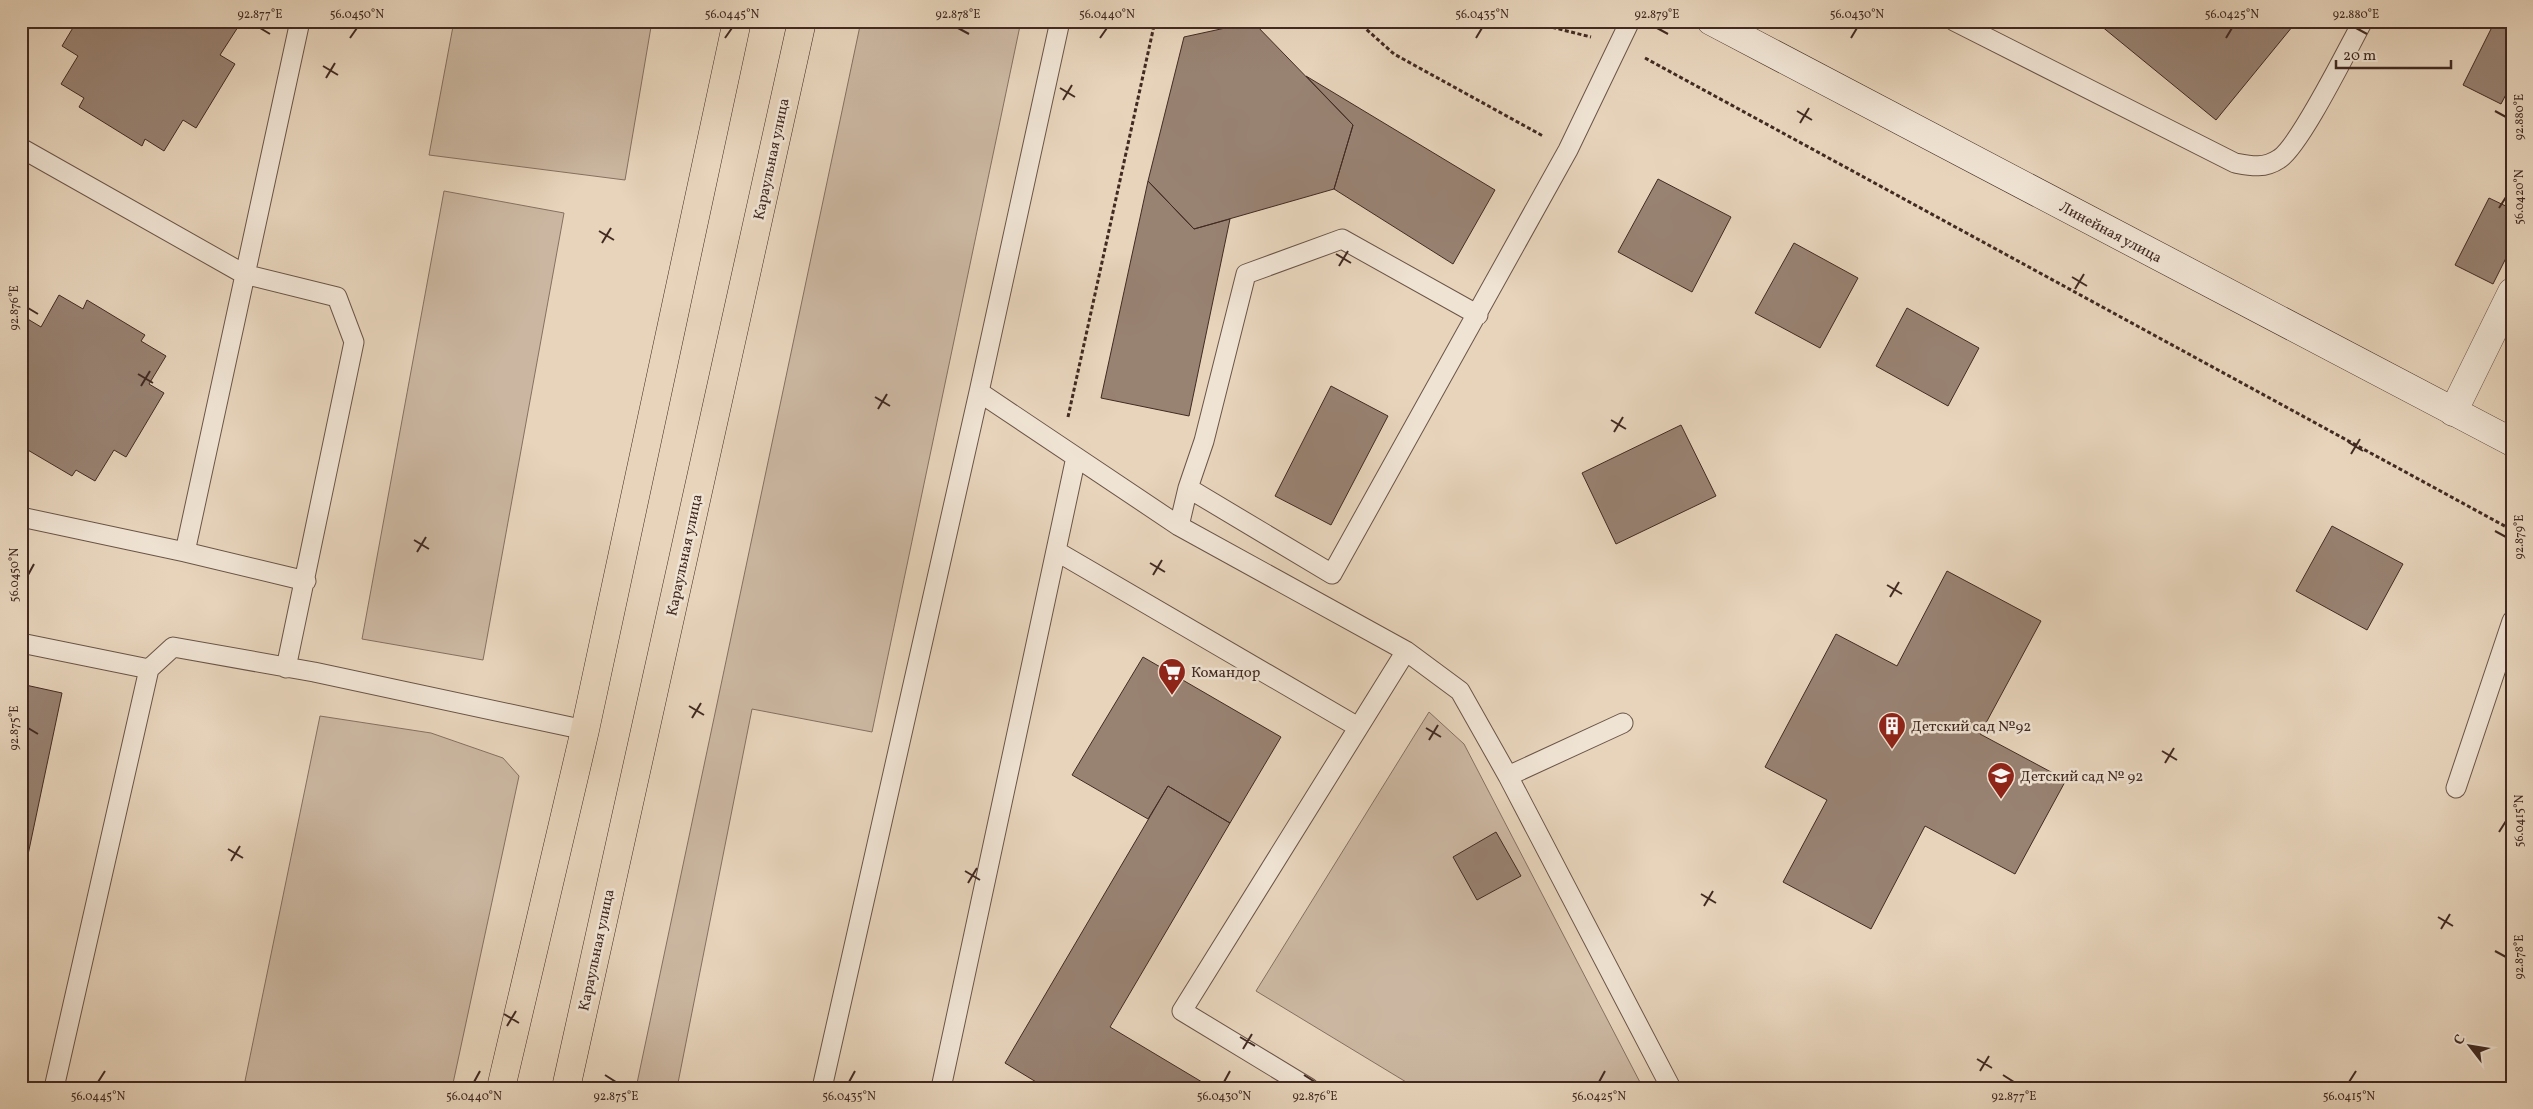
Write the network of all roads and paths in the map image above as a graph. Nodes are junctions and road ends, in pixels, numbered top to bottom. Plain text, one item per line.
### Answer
1 (300, 21) edge
2 (736, 21) edge
3 (802, 21) edge
4 (1060, 21) edge
5 (1155, 21) edge
6 (1357, 21) edge
7 (1527, 21) edge
8 (1630, 21) edge
9 (1711, 21) edge
10 (1954, 21) edge
11 (2363, 21) edge
12 (1618, 44) junction
13 (21, 148) edge
14 (1568, 150) junction
15 (244, 274) junction
16 (2512, 292) edge
17 (1478, 315) junction
18 (979, 392) junction
19 (2453, 412) junction
20 (2512, 442) edge
21 (1068, 452) junction
22 (1188, 488) junction
23 (21, 517) edge
24 (1179, 526) junction
25 (2512, 530) edge
26 (1056, 551) junction
27 (185, 552) junction
28 (306, 581) junction
29 (2512, 621) edge
30 (21, 643) edge
31 (1406, 652) junction
32 (286, 668) junction
33 (149, 669) junction
34 (1622, 722) dead end
35 (1358, 727) junction
36 (585, 730) junction
37 (1508, 776) junction
38 (2456, 788) dead end
39 (54, 1088) edge
40 (501, 1088) edge
41 (566, 1088) edge
42 (822, 1088) edge
43 (941, 1088) edge
44 (1309, 1088) edge
45 (1671, 1088) edge

1 - 15 lane
2 - 36 main road
3 - 41 main road, Караульная улица
4 - 18 lane
5 - 21 path
6 - 14 path
7 - 12 path
8 - 12 lane
9 - 19 street, Линейная улица
10 - 11 lane
12 - 14 lane
12 - 25 path
13 - 15 lane
14 - 17 lane
15 - 27 lane
15 - 28 lane
16 - 19 street
17 - 22 lane
17 - 22 lane
18 - 21 lane
18 - 42 lane
19 - 20 street, Линейная улица
21 - 24 lane
21 - 26 lane
22 - 24 lane
23 - 27 lane
24 - 31 lane
26 - 35 lane
26 - 43 lane
27 - 28 lane
28 - 32 lane
29 - 38 lane
30 - 33 lane
31 - 35 lane
31 - 37 lane
32 - 33 lane
32 - 36 lane
33 - 39 lane
34 - 37 lane
35 - 44 lane
36 - 40 main road
37 - 45 lane

